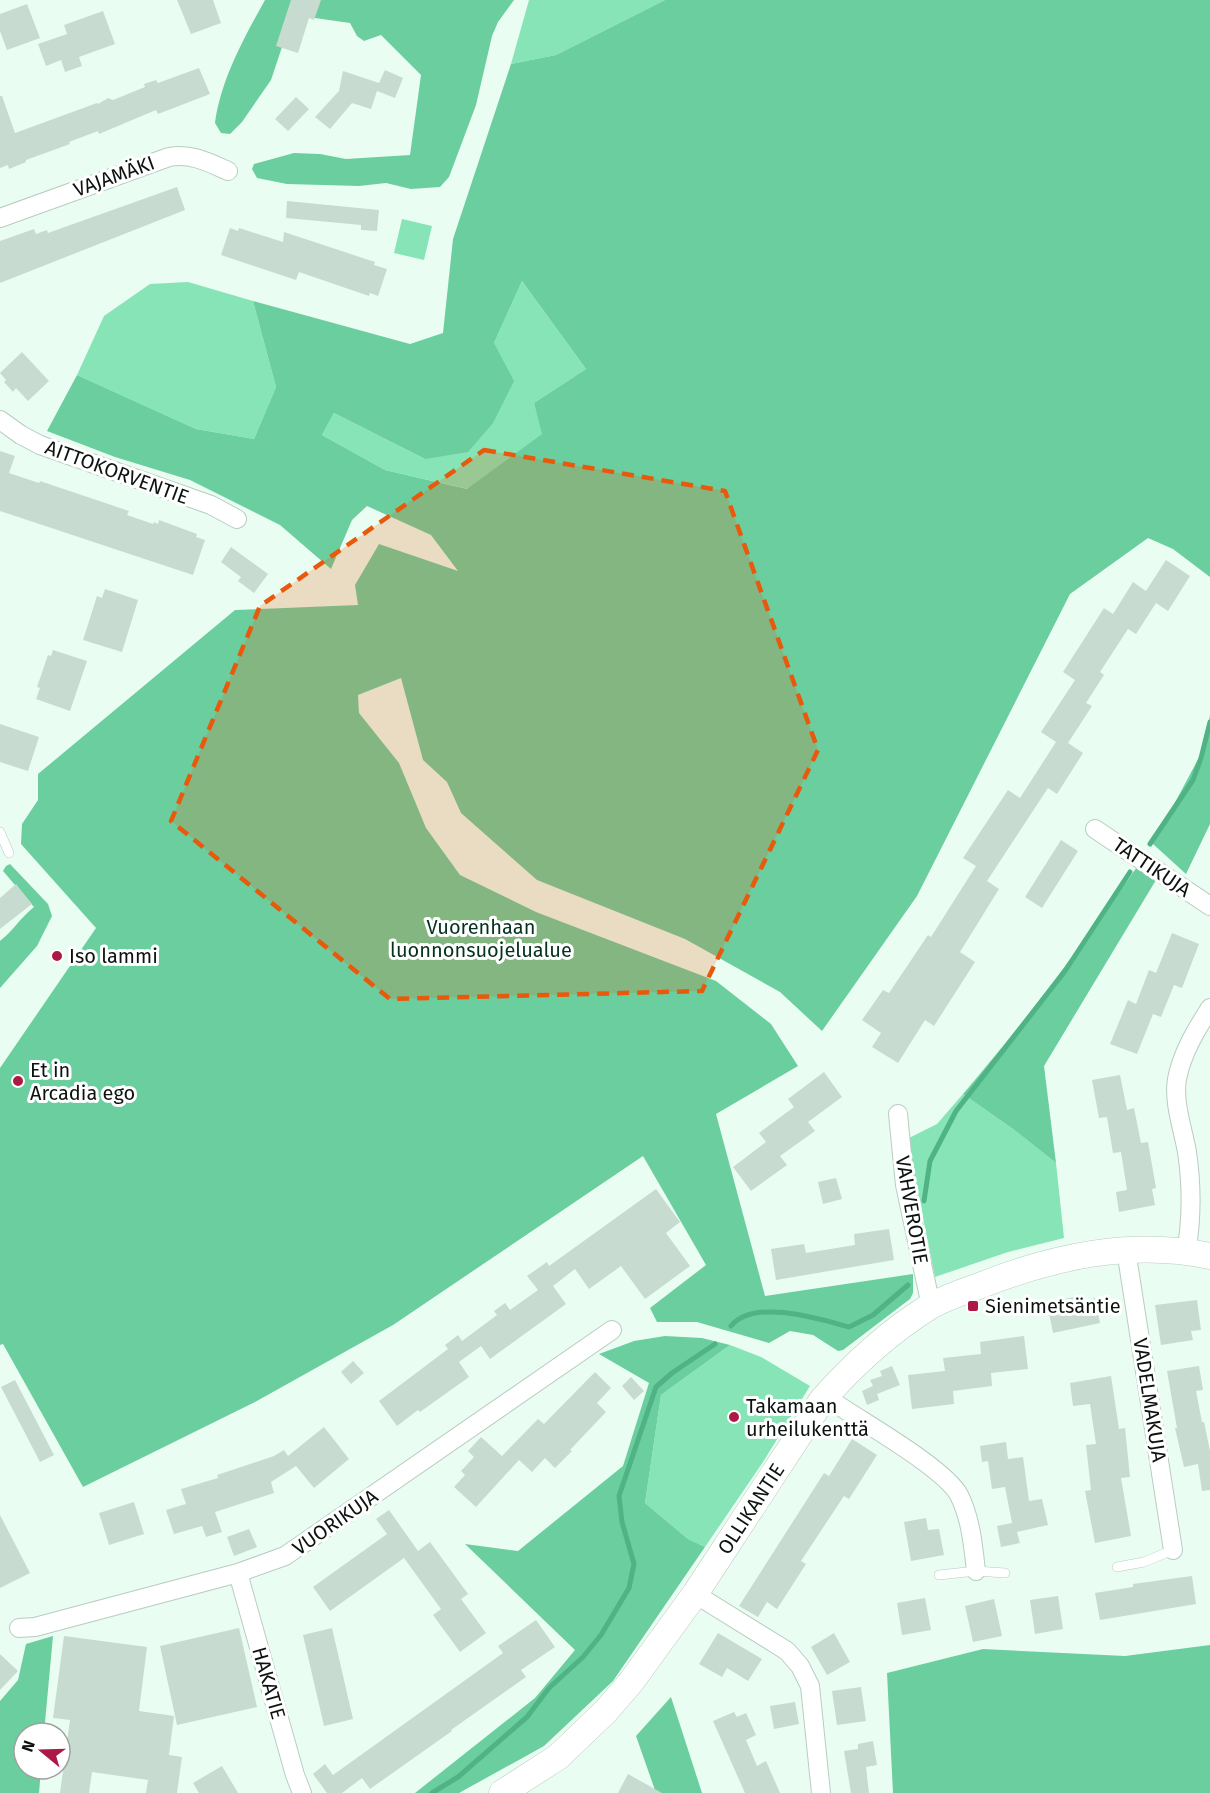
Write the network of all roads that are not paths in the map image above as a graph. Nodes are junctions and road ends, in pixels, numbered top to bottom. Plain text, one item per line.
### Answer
1 (228, 171) dead end
2 (0, 218) edge
3 (0, 420) edge
4 (237, 519) dead end
5 (1095, 829) dead end
6 (0, 832) edge
7 (9, 853) dead end
8 (1210, 906) edge
9 (1210, 1008) edge
10 (898, 1114) dead end
11 (1126, 1250) junction
12 (1198, 1254) edge
13 (931, 1306) junction
14 (612, 1330) dead end
15 (822, 1400) junction
16 (1173, 1550) joint
17 (1117, 1567) dead end
18 (976, 1571) junction
19 (238, 1573) junction
20 (1005, 1574) dead end
21 (939, 1575) dead end
22 (695, 1594) junction
23 (19, 1628) dead end
24 (302, 1793) edge
25 (502, 1793) edge
26 (821, 1793) edge

1 - 2 street, VAJAMÄKI
3 - 4 street, AITTOKORVENTIE
5 - 8 street, TATTIKUJA
6 - 7 lane
9 - 12 street
10 - 13 street, VAHVEROTIE
11 - 12 street, OLLIKANTIE
11 - 13 street, OLLIKANTIE
11 - 16 street, VADELMAKUJA
13 - 15 street, OLLIKANTIE
14 - 19 street, VUORIKUJA
15 - 18 street
15 - 22 street, OLLIKANTIE
16 - 17 lane
18 - 20 lane
18 - 21 lane
19 - 23 street, VUORIKUJA
19 - 24 street, HAKATIE
22 - 25 street, OLLIKANTIE
22 - 26 street

